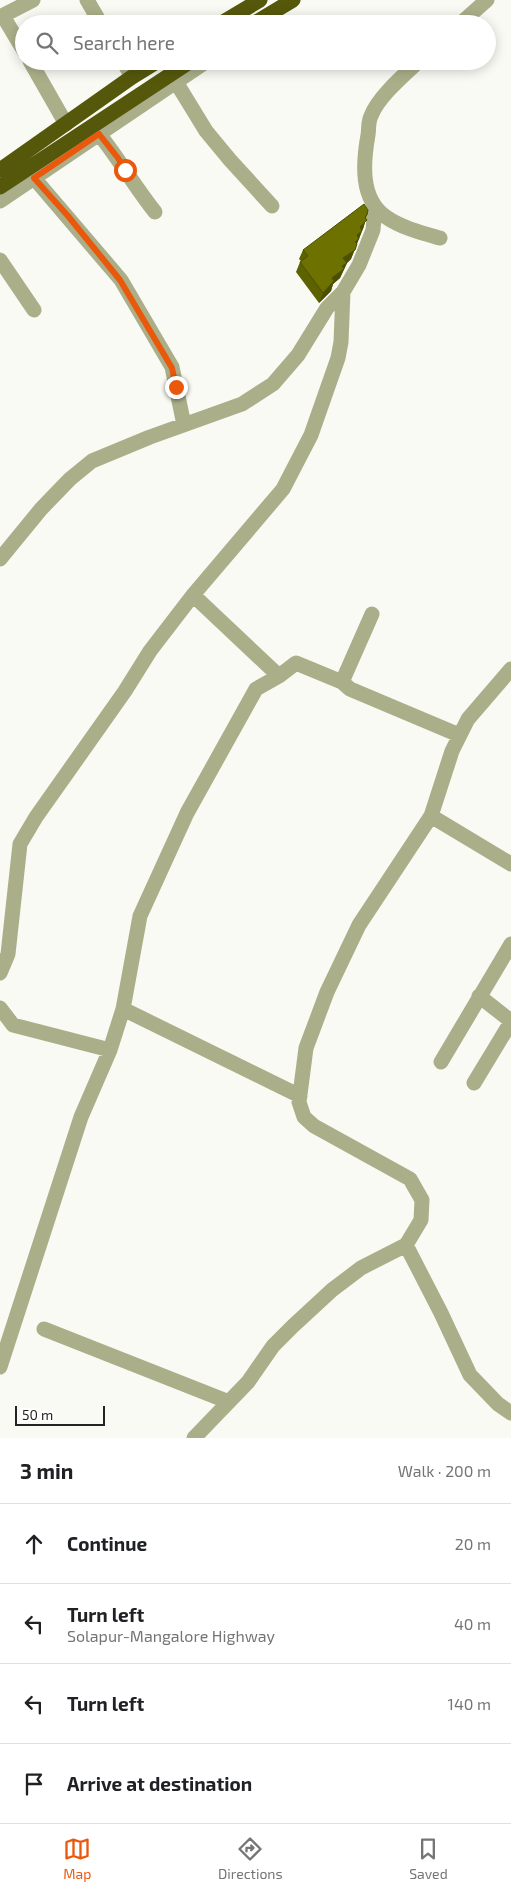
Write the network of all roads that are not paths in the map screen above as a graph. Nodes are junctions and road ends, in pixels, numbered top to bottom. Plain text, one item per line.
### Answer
1 (33, 0) edge
2 (88, 0) edge
3 (260, 0) edge
4 (293, 0) edge
5 (486, 0) edge
6 (96, 15) edge
7 (235, 15) edge
8 (268, 15) edge
9 (470, 15) edge
10 (2, 16) edge
11 (15, 37) edge
12 (35, 70) edge
13 (128, 70) edge
14 (143, 70) edge
15 (182, 70) edge
16 (190, 70) edge
17 (409, 70) edge
18 (132, 77) junction
19 (174, 78) junction
20 (66, 124) junction
21 (99, 134) junction
22 (0, 170) edge
23 (34, 178) junction
24 (0, 187) edge
25 (0, 201) edge
26 (272, 206) dead end
27 (375, 206) junction
28 (155, 212) dead end
29 (440, 238) dead end
30 (0, 260) edge
31 (343, 292) junction
32 (34, 310) dead end
33 (184, 425) junction
34 (0, 559) edge
35 (193, 595) junction
36 (372, 614) dead end
37 (511, 669) edge
38 (279, 676) junction
39 (342, 682) junction
40 (460, 735) junction
41 (431, 816) junction
42 (511, 864) edge
43 (510, 949) edge
44 (0, 973) edge
45 (479, 996) junction
46 (0, 1008) edge
47 (123, 1009) junction
48 (511, 1021) edge
49 (110, 1050) junction
50 (441, 1062) dead end
51 (474, 1083) dead end
52 (300, 1096) junction
53 (406, 1245) junction
54 (44, 1329) dead end
55 (0, 1367) edge
56 (229, 1402) junction
57 (511, 1413) edge
58 (197, 1437) edge

1 - 10 street
2 - 6 street
3 - 7 highway
4 - 8 highway
5 - 9 street
10 - 11 street
12 - 20 street
13 - 18 street
14 - 18 highway
15 - 19 highway
16 - 19 street
17 - 27 street
18 - 20 highway
19 - 21 street
19 - 24 highway
19 - 26 street
20 - 22 highway
21 - 23 street
21 - 28 street
23 - 25 street
23 - 33 street
27 - 29 street
27 - 31 street
30 - 32 street
31 - 33 street
31 - 35 street
33 - 34 street
35 - 38 street
35 - 44 street
36 - 39 street
37 - 40 street
38 - 39 street
38 - 47 street
39 - 40 street
40 - 41 street
41 - 42 street
41 - 52 street
43 - 45 street
45 - 48 street
45 - 50 street
46 - 49 street
47 - 49 street
47 - 52 street
48 - 51 street
49 - 55 street
52 - 53 street
53 - 56 street
53 - 57 street
54 - 56 street
56 - 58 street

